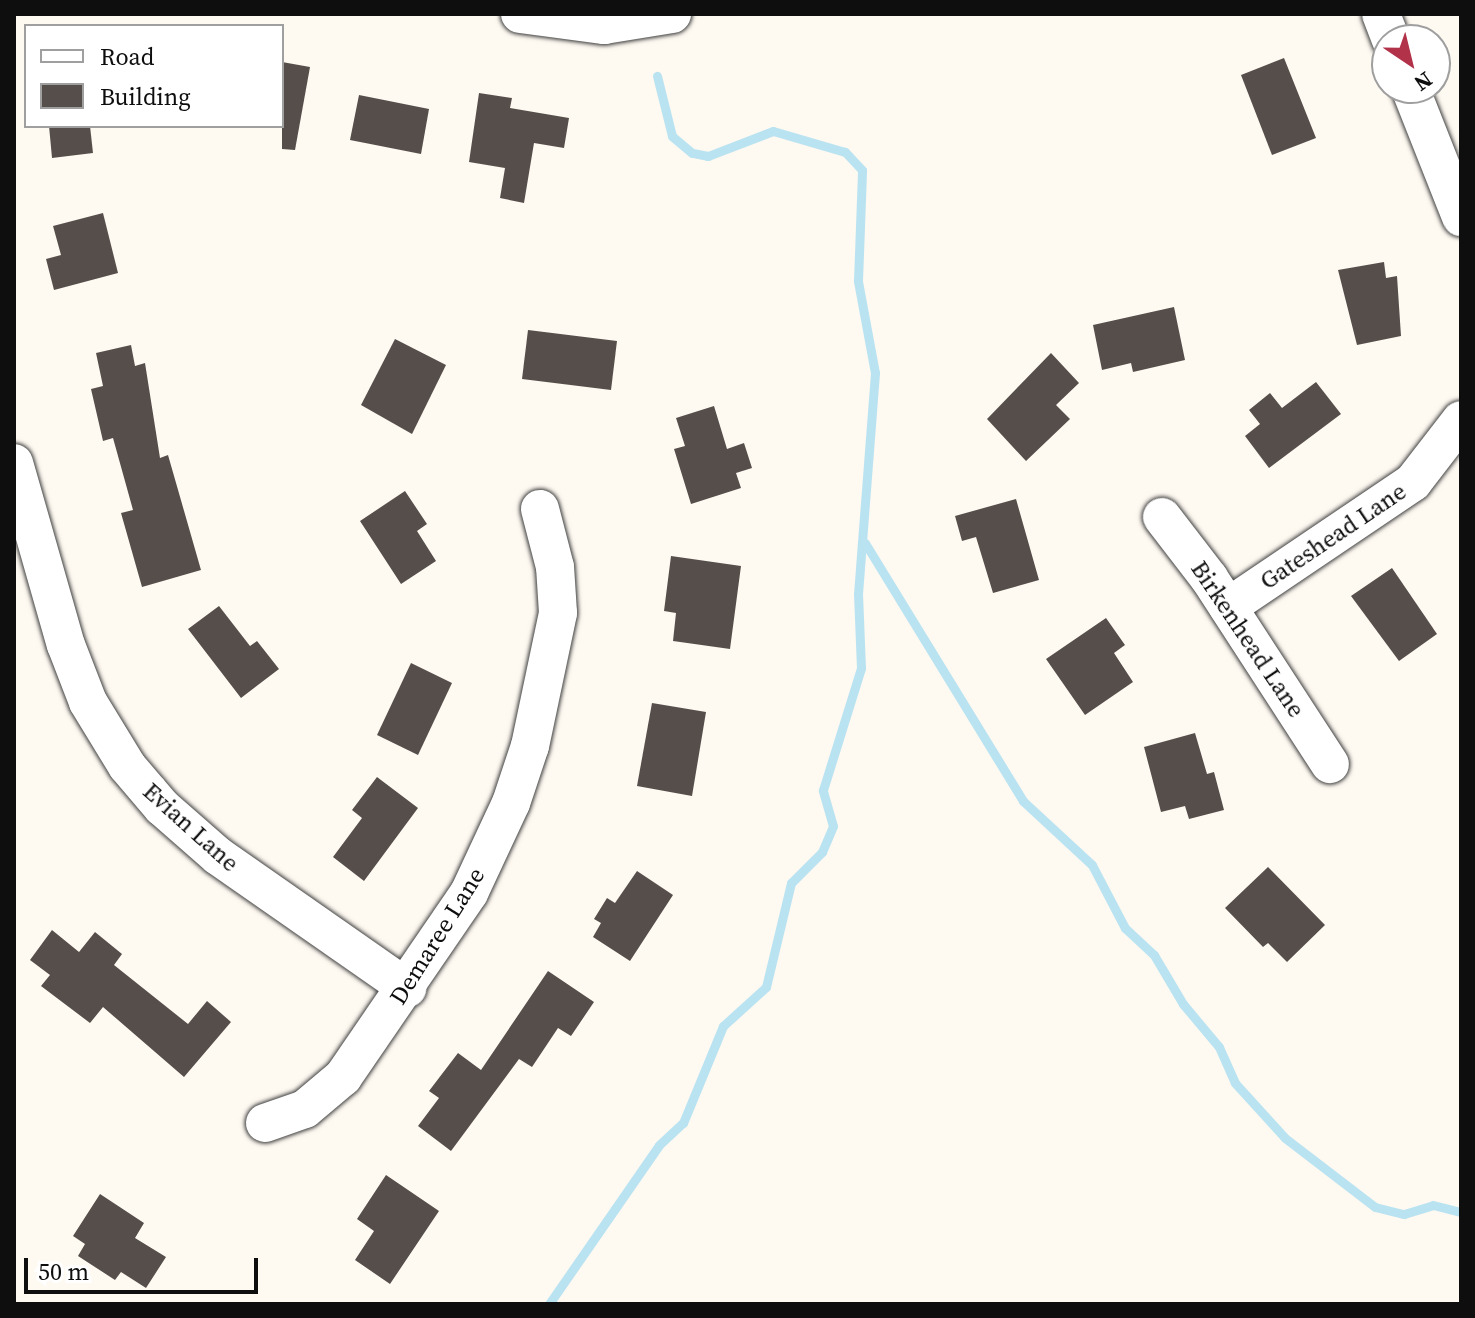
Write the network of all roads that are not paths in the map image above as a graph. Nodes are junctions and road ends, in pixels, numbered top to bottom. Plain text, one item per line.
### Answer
1 (520, 14) edge
2 (672, 14) edge
3 (1416, 104) edge
4 (1461, 217) edge
5 (1461, 420) edge
6 (14, 463) edge
7 (540, 509) dead end
8 (1162, 517) dead end
9 (1228, 607) junction
10 (1330, 764) dead end
11 (407, 988) junction
12 (265, 1123) dead end

1 - 2 street
3 - 4 street
5 - 9 street, Gateshead Lane
6 - 11 street, Evian Lane
7 - 11 street, Demaree Lane
8 - 9 street, Birkenhead Lane
9 - 10 street, Birkenhead Lane
11 - 12 street, Demaree Lane

